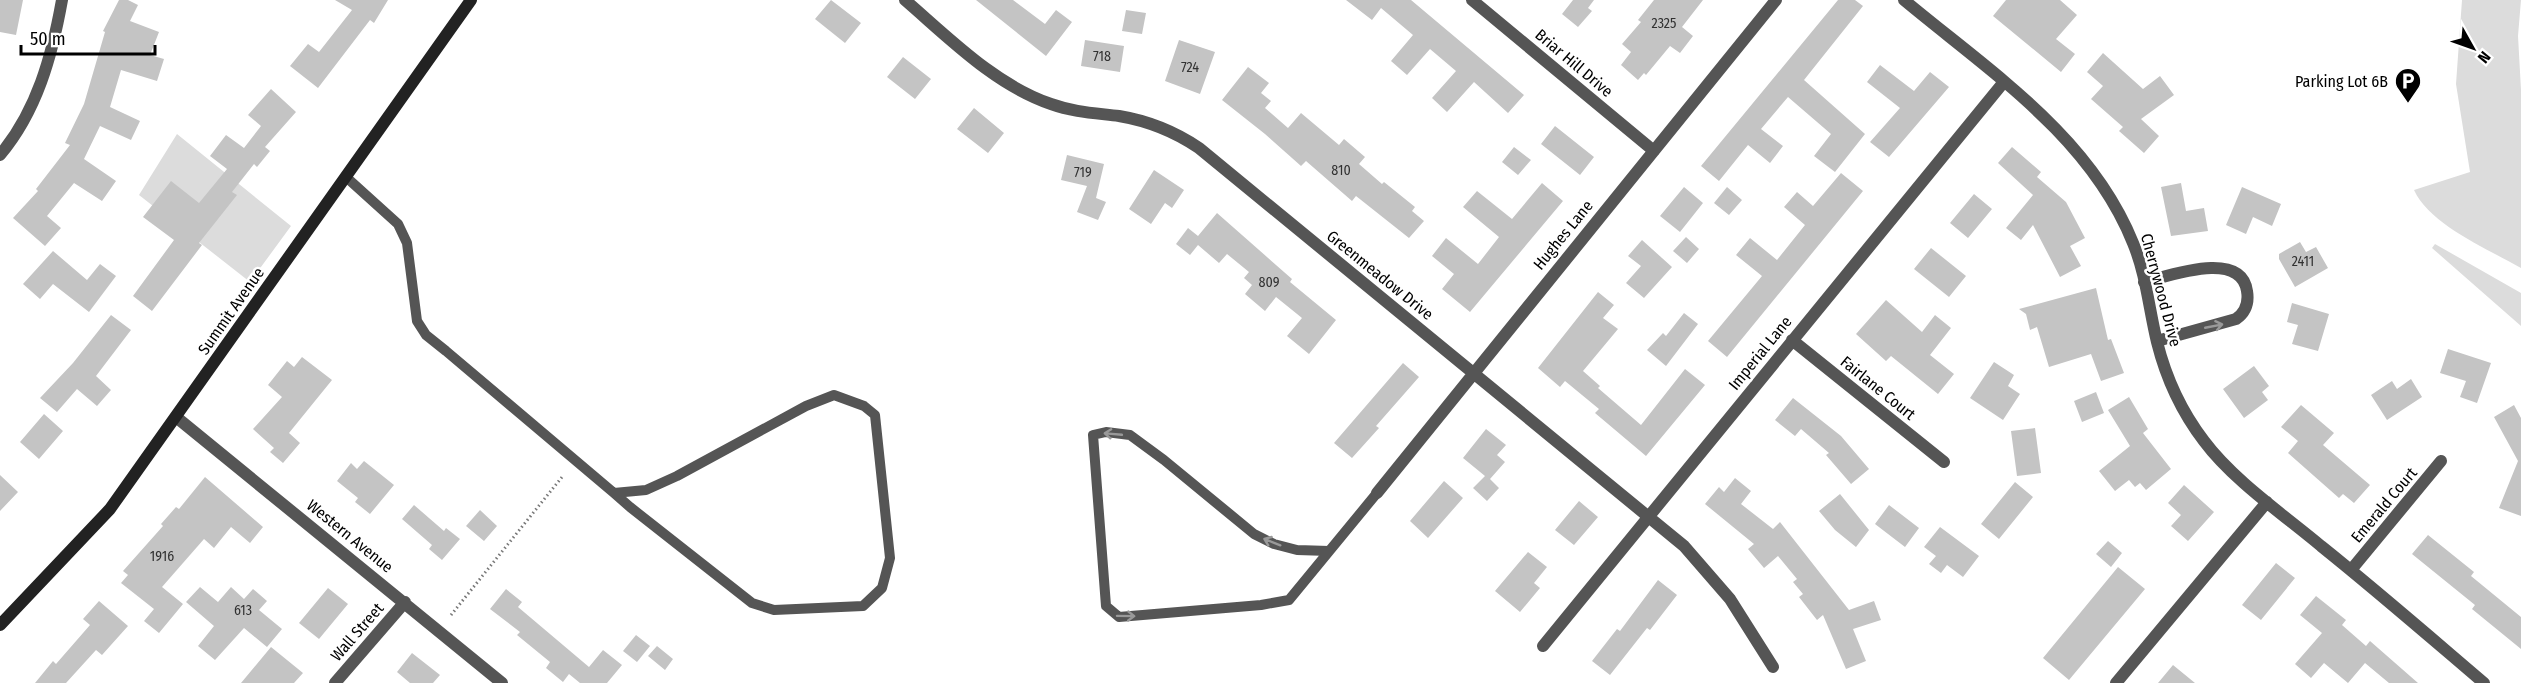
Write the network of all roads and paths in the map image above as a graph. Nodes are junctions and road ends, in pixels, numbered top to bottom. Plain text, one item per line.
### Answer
1 (62, 0) edge
2 (471, 0) edge
3 (905, 0) edge
4 (1472, 0) edge
5 (1776, 0) edge
6 (1904, 0) edge
7 (2003, 83) junction
8 (1654, 151) junction
9 (0, 155) edge
10 (346, 177) junction
11 (2144, 282) junction
12 (1792, 340) junction
13 (2157, 341) junction
14 (1473, 372) junction
15 (176, 417) junction
16 (2442, 461) dead end
17 (1944, 462) dead end
18 (562, 477) dead end
19 (614, 493) junction
20 (1377, 493) joint
21 (2267, 502) junction
22 (1648, 518) junction
23 (1329, 551) junction
24 (2351, 570) junction
25 (405, 602) junction
26 (451, 615) dead end
27 (0, 625) edge
28 (1543, 646) dead end
29 (1773, 667) dead end
30 (335, 683) edge
31 (502, 683) edge
32 (2116, 683) edge
33 (2484, 683) edge

1 - 9 street
2 - 10 main road, Summit Avenue
3 - 14 street, Greenmeadow Drive
4 - 8 street, Briar Hill Drive
5 - 8 street, Hughes Lane
6 - 7 street, Cherrywood Drive
7 - 11 street, Cherrywood Drive
7 - 12 street, Imperial Lane
8 - 14 street, Hughes Lane
10 - 15 main road, Summit Avenue
10 - 19 lane
11 - 13 street, Cherrywood Drive
13 -> 11 street
12 - 17 street, Fairlane Court
12 - 22 street, Imperial Lane
13 - 21 street, Cherrywood Drive
14 - 20 street, Hughes Lane
14 - 22 street, Greenmeadow Drive
15 - 25 street, Western Avenue
15 - 27 main road, Summit Avenue
16 - 24 street, Emerald Court
18 - 26 path
19 - 19 lane
20 - 23 lane
21 - 24 street, Cherrywood Drive
21 - 32 street
22 - 28 street, Imperial Lane
22 - 29 street, Greenmeadow Drive
23 -> 23 lane
24 - 33 street, Cherrywood Drive
25 - 30 street, Wall Street
25 - 31 street, Western Avenue

